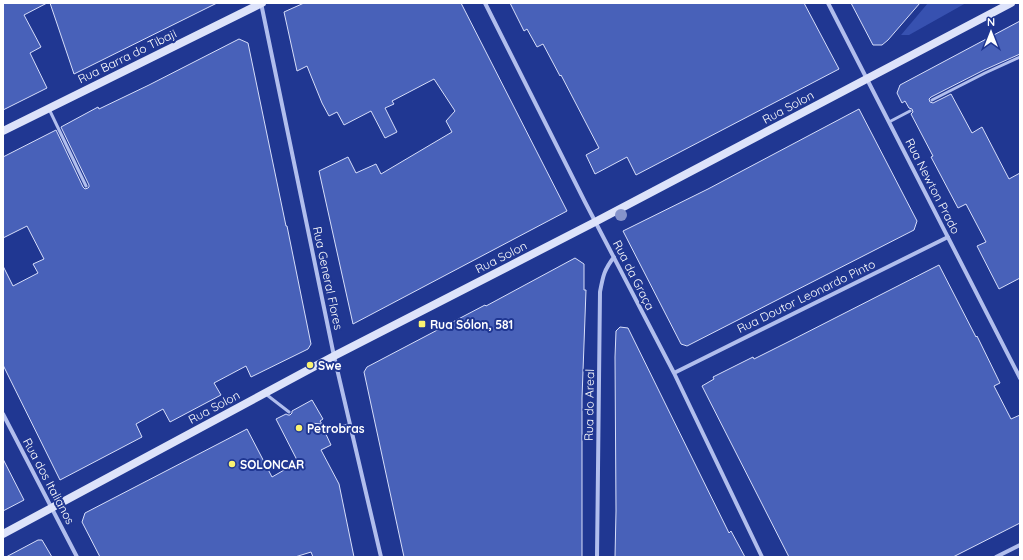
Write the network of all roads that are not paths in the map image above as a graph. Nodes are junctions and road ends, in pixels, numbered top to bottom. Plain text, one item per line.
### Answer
1 (262, 3) edge
2 (485, 3) edge
3 (828, 3) edge
4 (1011, 3) edge
5 (1020, 57) edge
6 (867, 79) junction
7 (932, 100) dead end
8 (49, 108) junction
9 (910, 111) dead end
10 (889, 122) junction
11 (3, 131) edge
12 (86, 186) dead end
13 (596, 222) junction
14 (948, 237) junction
15 (614, 257) junction
16 (334, 356) junction
17 (674, 373) junction
18 (1020, 378) edge
19 (265, 393) junction
20 (289, 412) dead end
21 (3, 414) edge
22 (350, 425) junction
23 (311, 426) dead end
24 (52, 507) junction
25 (3, 534) edge
26 (1020, 545) edge
27 (77, 557) edge
28 (381, 557) edge
29 (597, 557) edge
30 (762, 557) edge
31 (996, 557) edge

1 - 8 street, Rua Barra do Tibaji
1 - 16 street, Rua General Flores
2 - 13 street, Rua da Graça
3 - 6 street, Rua Newton Prado
4 - 6 street, Rua Solon
5 - 7 lane
6 - 10 street, Rua Newton Prado
6 - 13 street, Rua Solon
8 - 11 street, Rua Barra do Tibaji
8 - 12 lane
9 - 10 lane
10 - 14 street, Rua Newton Prado
13 - 15 street, Rua da Graça
13 - 16 street, Rua Solon
14 - 17 street, Rua Doutor Leonardo Pinto
14 - 18 street, Rua Newton Prado
15 - 17 street, Rua da Graça
15 - 29 street, Rua do Areal
16 - 19 street, Rua Solon
16 - 22 street, Rua General Flores
17 - 30 street, Rua da Graça
19 - 20 lane
19 - 24 street, Rua Solon
21 - 24 street, Rua dos Italianos
22 - 23 lane
22 - 28 street, Rua General Flores
24 - 25 street, Rua Solon
24 - 27 street, Rua dos Italianos
26 - 31 street

